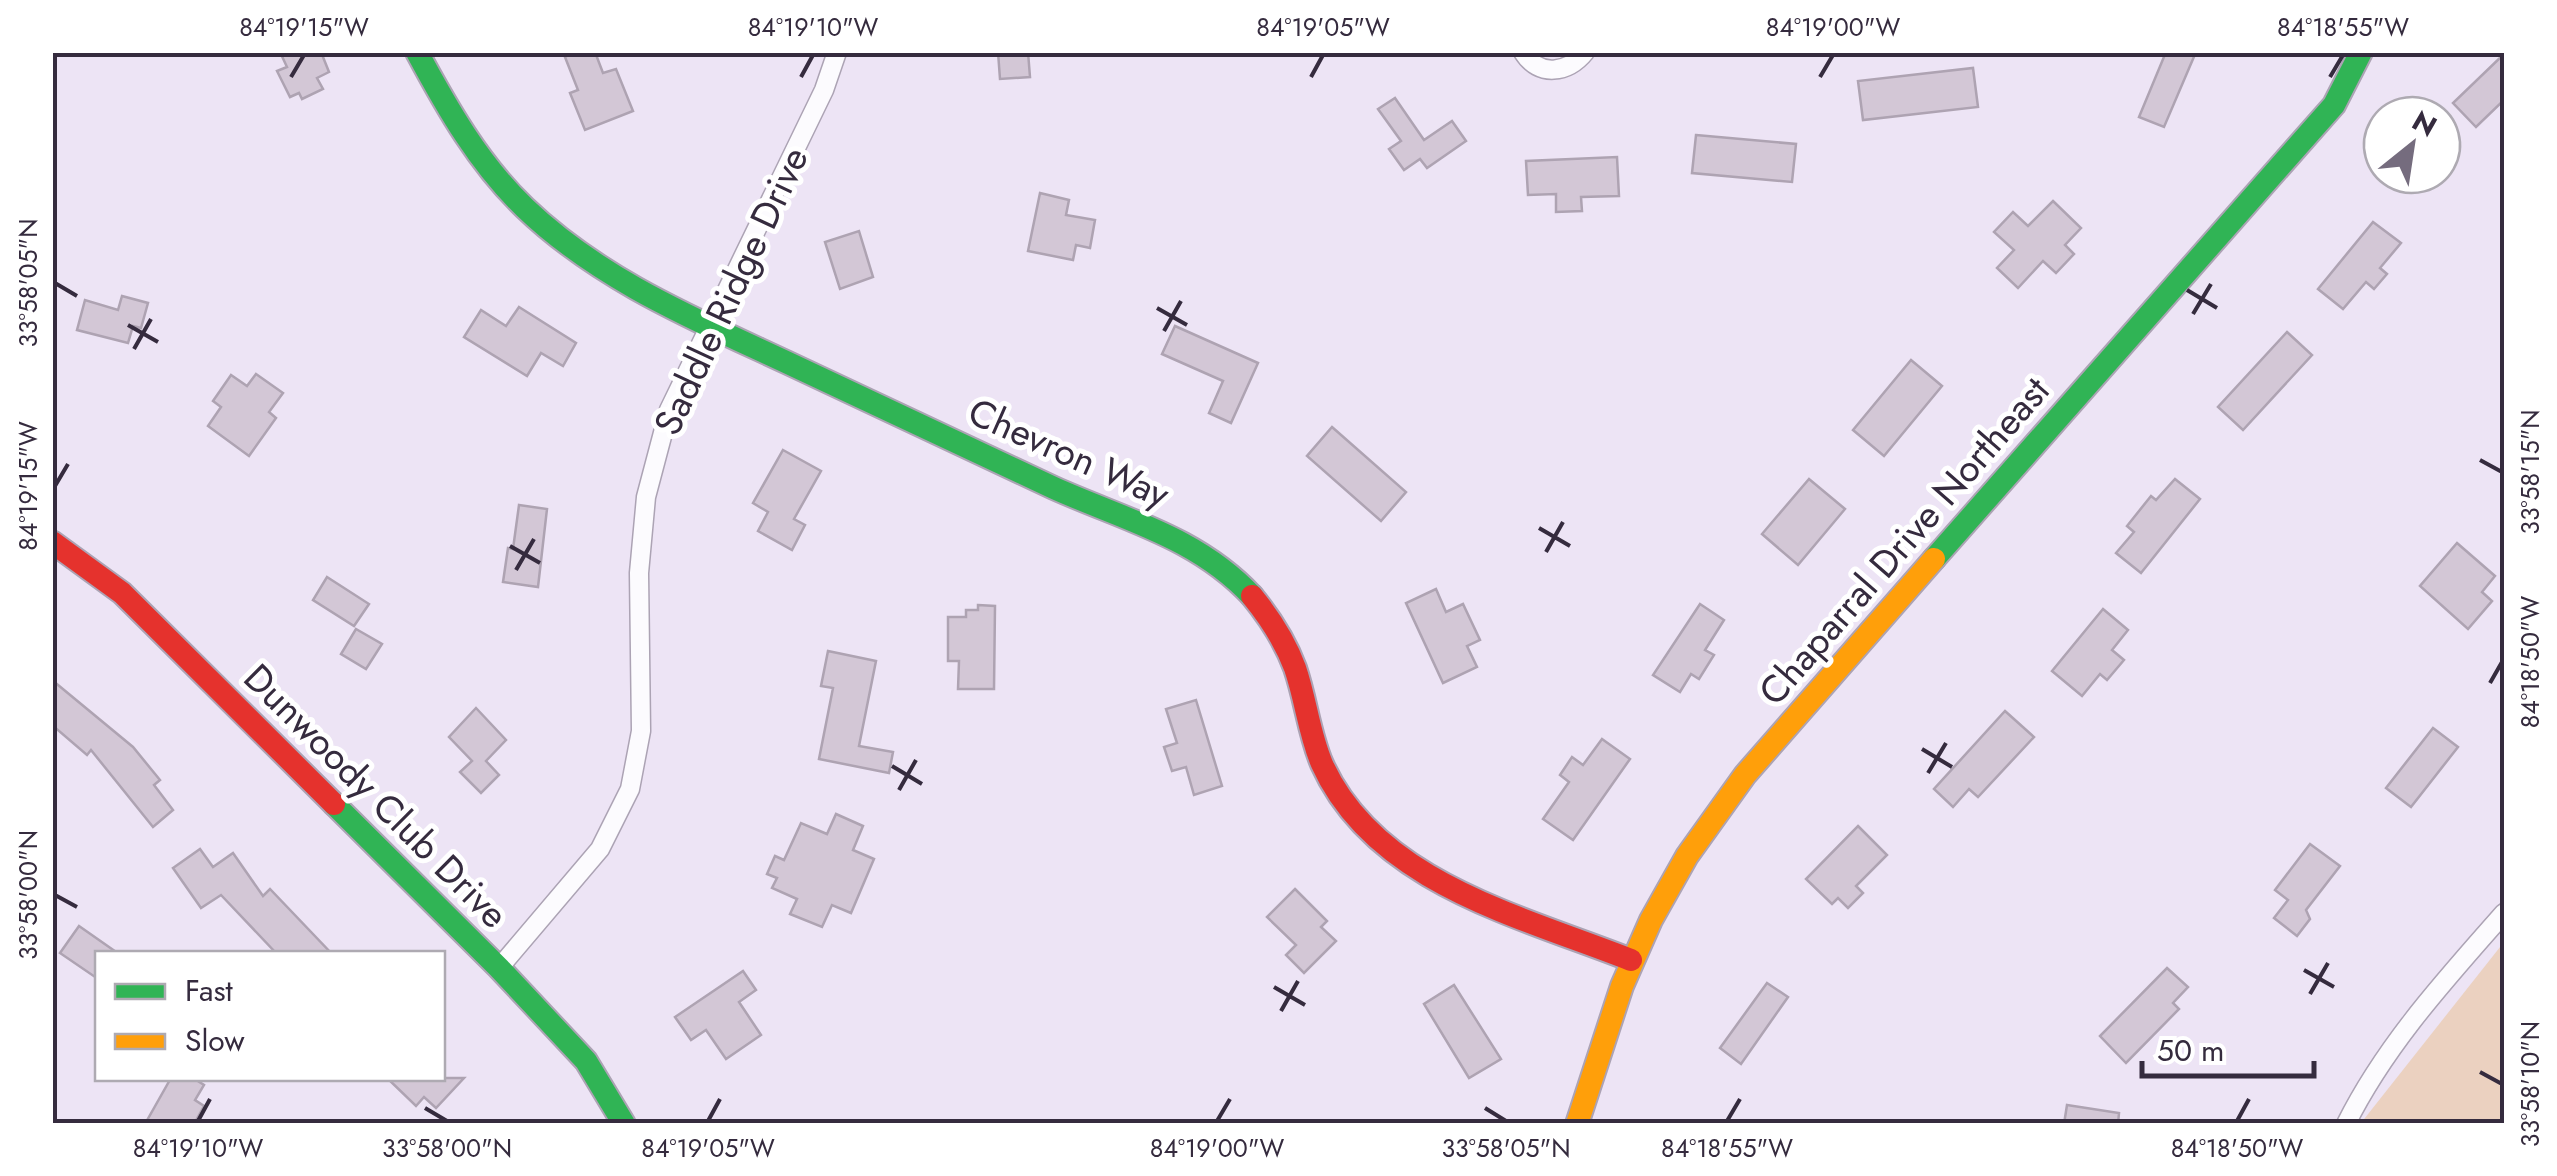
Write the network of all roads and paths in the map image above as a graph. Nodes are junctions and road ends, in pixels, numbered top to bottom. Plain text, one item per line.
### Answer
1 (417, 52) edge
2 (837, 52) edge
3 (1523, 52) edge
4 (1585, 52) edge
5 (2361, 52) edge
6 (709, 326) junction
7 (52, 542) edge
8 (2504, 913) edge
9 (1631, 960) junction
10 (499, 968) junction
11 (624, 1124) edge
12 (1578, 1124) edge
13 (2346, 1124) edge

1 - 6 street, Chevron Way
2 - 6 street, Saddle Ridge Drive
3 - 4 street
5 - 9 street, Chaparral Drive Northeast
6 - 9 street, Chevron Way
6 - 10 street, Saddle Ridge Drive
7 - 10 street, Dunwoody Club Drive
8 - 13 street
9 - 12 street, Chaparral Drive Northeast
10 - 11 street, Dunwoody Club Drive

